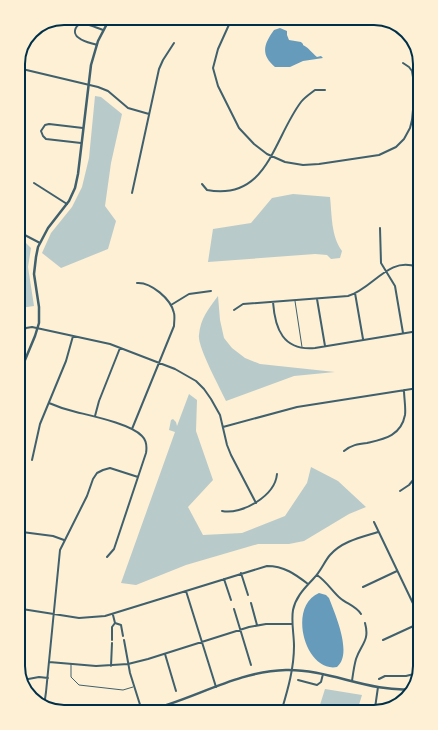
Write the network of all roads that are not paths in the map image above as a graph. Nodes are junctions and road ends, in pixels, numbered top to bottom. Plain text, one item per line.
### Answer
1 (78, 25) edge
2 (87, 25) edge
3 (106, 25) edge
4 (229, 25) edge
5 (103, 30) junction
6 (174, 43) dead end
7 (97, 45) junction
8 (403, 63) dead end
9 (25, 70) edge
10 (413, 75) edge
11 (88, 85) junction
12 (325, 90) dead end
13 (413, 104) edge
14 (149, 114) junction
15 (411, 124) joint
16 (83, 128) junction
17 (81, 144) junction
18 (271, 156) junction
19 (34, 183) dead end
20 (202, 184) dead end
21 (132, 193) dead end
22 (67, 204) junction
23 (380, 228) dead end
24 (25, 235) edge
25 (40, 243) junction
26 (413, 266) edge
27 (386, 271) junction
28 (137, 283) dead end
29 (211, 291) dead end
30 (356, 293) junction
31 (317, 299) junction
32 (295, 300) junction
33 (273, 302) junction
34 (170, 304) junction
35 (234, 310) dead end
36 (38, 328) junction
37 (25, 329) edge
38 (413, 332) edge
39 (403, 333) junction
40 (73, 336) junction
41 (363, 340) junction
42 (325, 346) junction
43 (302, 347) junction
44 (120, 348) junction
45 (25, 360) edge
46 (159, 363) junction
47 (413, 389) edge
48 (404, 390) junction
49 (49, 404) junction
50 (95, 416) junction
51 (223, 427) junction
52 (132, 429) junction
53 (344, 451) dead end
54 (32, 460) dead end
55 (277, 474) dead end
56 (138, 477) junction
57 (413, 480) edge
58 (400, 491) dead end
59 (256, 503) junction
60 (222, 511) dead end
61 (374, 522) dead end
62 (25, 532) edge
63 (378, 532) junction
64 (64, 540) junction
65 (107, 557) dead end
66 (397, 571) junction
67 (241, 573) junction
68 (317, 575) junction
69 (224, 579) junction
70 (308, 584) junction
71 (363, 587) dead end
72 (186, 591) junction
73 (248, 595) dead end
74 (231, 600) dead end
75 (251, 603) dead end
76 (413, 604) edge
77 (234, 608) dead end
78 (25, 610) edge
79 (53, 614) junction
80 (113, 614) junction
81 (361, 614) dead end
82 (116, 623) junction
83 (365, 623) dead end
84 (292, 624) junction
85 (257, 625) junction
86 (413, 625) edge
87 (241, 629) junction
88 (123, 636) dead end
89 (124, 640) dead end
90 (383, 640) dead end
91 (202, 642) junction
92 (165, 654) junction
93 (49, 662) junction
94 (71, 664) junction
95 (128, 664) junction
96 (250, 665) dead end
97 (111, 666) junction
98 (292, 670) junction
99 (323, 674) junction
100 (412, 674) edge
101 (48, 678) junction
102 (27, 679) edge
103 (379, 679) dead end
104 (298, 680) dead end
105 (352, 681) junction
106 (134, 686) junction
107 (216, 686) junction
108 (378, 686) junction
109 (405, 690) edge
110 (176, 691) dead end
111 (45, 700) edge
112 (140, 705) edge
113 (165, 705) edge
114 (283, 705) edge
115 (375, 705) edge

1 - 7 street
2 - 5 street
3 - 5 street
4 - 18 street
5 - 7 street
6 - 14 street
7 - 11 street
8 - 10 street
9 - 11 street
11 - 14 street
11 - 16 street
12 - 18 street
13 - 15 street
14 - 21 street
15 - 18 street
16 - 17 street
16 - 17 street
17 - 22 street
18 - 20 street
19 - 22 street
22 - 25 street
23 - 27 street
24 - 25 street
25 - 36 street
26 - 27 street
27 - 30 street
27 - 39 street
28 - 34 street
29 - 34 street
30 - 31 street
30 - 41 street
31 - 32 street
31 - 42 street
32 - 33 street
32 - 43 lane
33 - 35 street
33 - 43 street
34 - 46 street
36 - 37 street
36 - 40 street
36 - 45 street
38 - 39 street
39 - 41 street
40 - 44 street
40 - 49 street
41 - 42 street
42 - 43 street
44 - 46 street
44 - 50 street
46 - 51 street
46 - 52 street
47 - 48 street
48 - 51 street
48 - 53 street
49 - 50 street
49 - 54 street
50 - 52 street
51 - 59 street
52 - 56 street
55 - 59 street
56 - 64 street
56 - 65 street
57 - 58 street
59 - 60 street
61 - 63 street
62 - 64 street
63 - 66 street
63 - 68 street
64 - 79 street
66 - 71 street
66 - 76 street
67 - 69 street
67 - 70 street
67 - 73 street
68 - 70 street
68 - 81 street
69 - 72 street
69 - 74 street
70 - 84 street
72 - 80 street
72 - 91 street
75 - 85 street
77 - 87 street
78 - 79 street
79 - 80 street
79 - 93 street
80 - 82 street
82 - 88 street
82 - 97 street
83 - 105 street
84 - 85 street
84 - 98 street
85 - 87 street
86 - 90 street
87 - 91 street
87 - 96 street
89 - 95 street
91 - 92 street
91 - 107 street
92 - 95 street
92 - 110 street
93 - 94 street
93 - 101 street
94 - 97 street
94 - 106 lane
95 - 97 street
95 - 106 street
98 - 99 street
98 - 107 street
98 - 114 street
99 - 104 street
99 - 105 street
100 - 103 street
101 - 102 street
101 - 111 street
105 - 108 street
106 - 112 street
107 - 113 street
108 - 109 street
108 - 115 street

